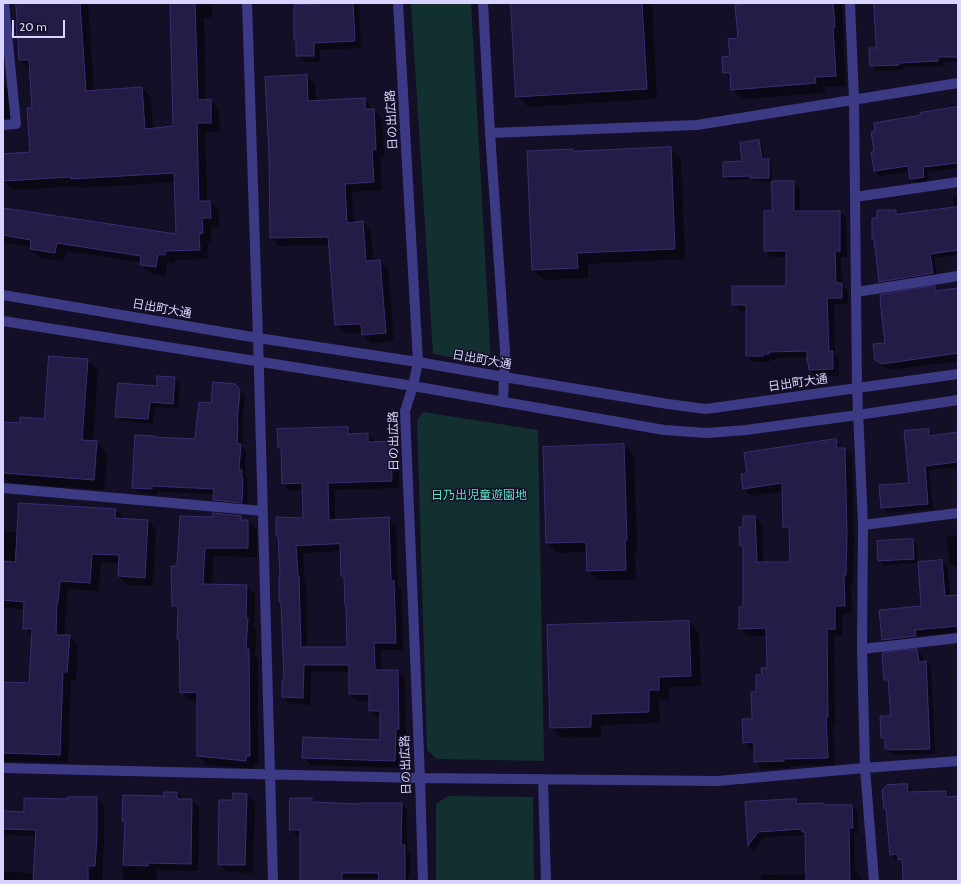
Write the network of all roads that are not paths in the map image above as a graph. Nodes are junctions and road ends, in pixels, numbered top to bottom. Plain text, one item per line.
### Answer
1 (4, 3) edge
2 (247, 3) edge
3 (398, 3) edge
4 (483, 3) edge
5 (850, 3) edge
6 (958, 83) edge
7 (854, 100) junction
8 (3, 125) edge
9 (490, 133) junction
10 (958, 182) edge
11 (855, 197) junction
12 (958, 276) edge
13 (856, 292) junction
14 (3, 295) edge
15 (3, 321) edge
16 (258, 338) junction
17 (258, 362) junction
18 (418, 362) junction
19 (958, 374) edge
20 (504, 377) junction
21 (413, 386) junction
22 (857, 388) junction
23 (958, 400) edge
24 (503, 402) junction
25 (858, 415) junction
26 (3, 488) edge
27 (263, 511) junction
28 (958, 513) edge
29 (863, 525) junction
30 (958, 638) edge
31 (862, 649) junction
32 (958, 761) edge
33 (3, 768) edge
34 (865, 768) junction
35 (270, 774) junction
36 (420, 778) junction
37 (543, 779) junction
38 (273, 881) edge
39 (423, 881) edge
40 (546, 881) edge
41 (874, 881) edge

1 - 8 street
2 - 16 street
3 - 18 street, 日の出広路
4 - 9 street
5 - 7 street
6 - 7 street
7 - 9 street
7 - 11 street
9 - 20 street
10 - 11 street
11 - 13 street
12 - 13 street
13 - 22 street
14 - 16 street, 日出町大通
15 - 17 street
16 - 17 street
16 - 18 street, 日出町大通
17 - 21 street
17 - 27 street
18 - 20 street, 日出町大通
18 - 21 street, 日の出広路
19 - 22 street, 日出町大通
20 - 22 street, 日出町大通
20 - 24 street
21 - 24 street
21 - 36 street, 日の出広路
22 - 25 street
23 - 25 street
24 - 25 street
25 - 29 street
26 - 27 street
27 - 35 street
28 - 29 street
29 - 31 street
30 - 31 street
31 - 34 street
32 - 34 street
33 - 35 street
34 - 37 street
34 - 41 street
35 - 36 street
35 - 38 street
36 - 37 street
36 - 39 street, 日の出広路
37 - 40 street

